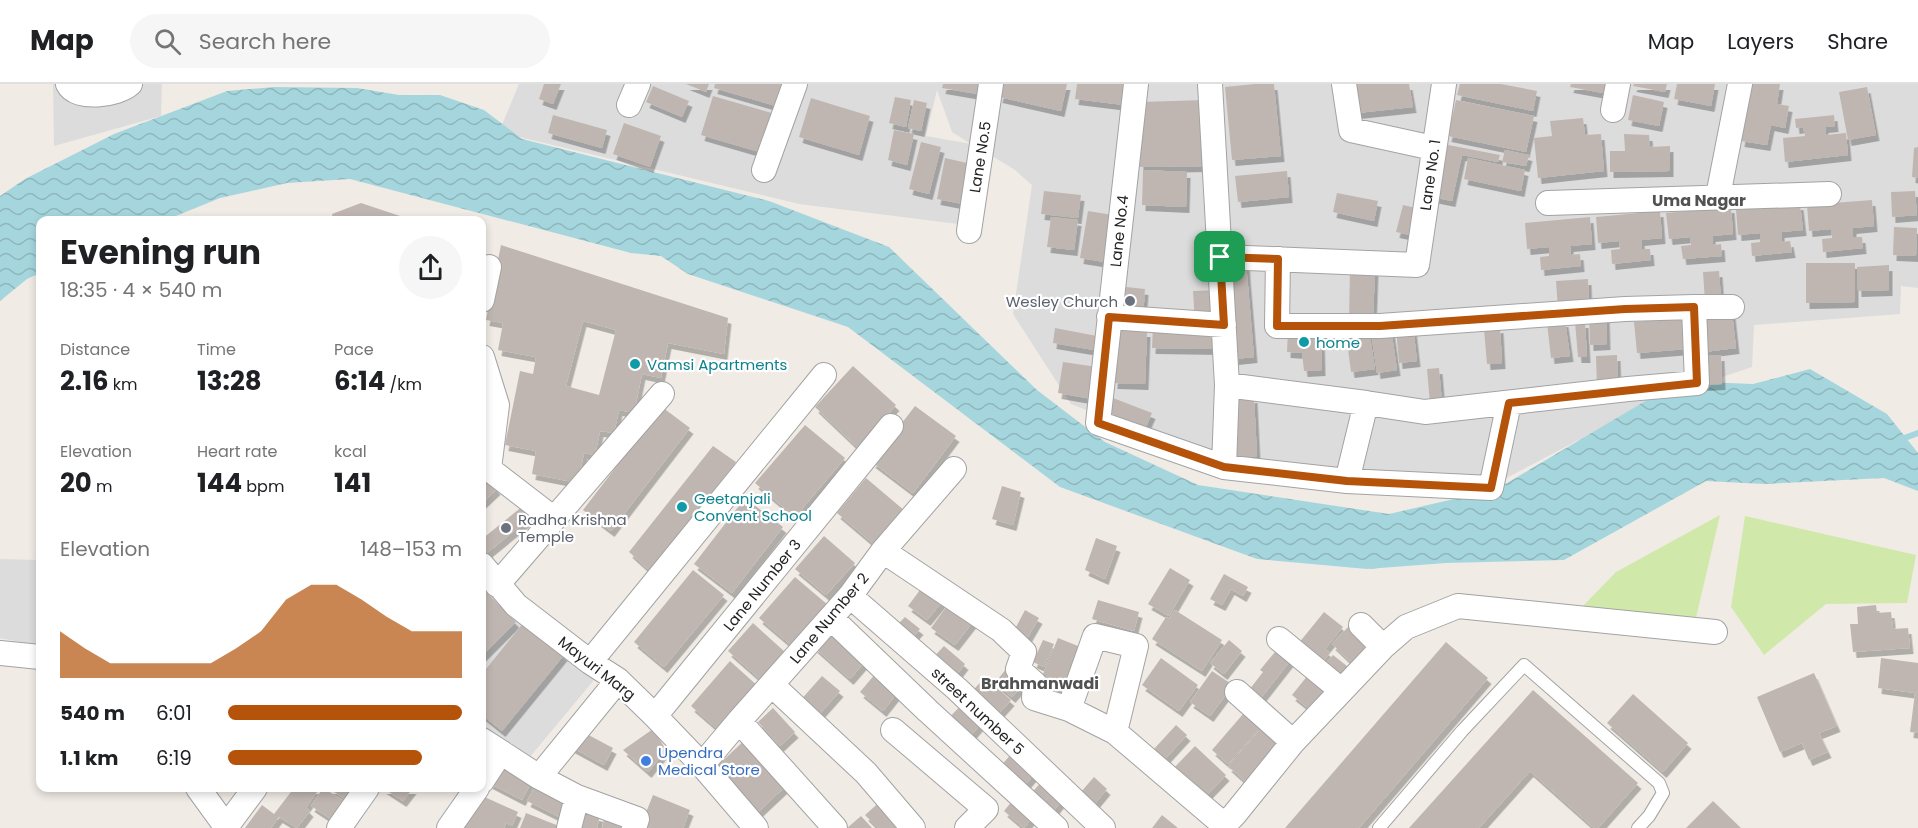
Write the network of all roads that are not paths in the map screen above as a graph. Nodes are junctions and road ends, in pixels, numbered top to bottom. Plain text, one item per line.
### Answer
1 (68, 84) edge
2 (130, 84) edge
3 (795, 84) edge
4 (991, 84) edge
5 (1136, 84) edge
6 (1210, 84) edge
7 (1344, 84) edge
8 (1444, 84) edge
9 (1618, 84) edge
10 (1740, 84) edge
11 (1613, 110) dead end
12 (1433, 148) junction
13 (764, 170) dead end
14 (1830, 194) dead end
15 (1719, 196) junction
16 (1548, 202) dead end
17 (969, 231) dead end
18 (1220, 257) junction
19 (1278, 259) junction
20 (489, 267) dead end
21 (486, 281) edge
22 (1694, 307) junction
23 (1732, 307) dead end
24 (1109, 317) junction
25 (1224, 325) junction
26 (486, 370) edge
27 (824, 375) dead end
28 (1227, 386) junction
29 (662, 394) dead end
30 (1366, 403) junction
31 (1509, 403) junction
32 (891, 426) dead end
33 (1224, 467) junction
34 (954, 469) dead end
35 (1347, 481) junction
36 (554, 519) junction
37 (883, 551) junction
38 (486, 570) edge
39 (497, 585) junction
40 (850, 596) junction
41 (831, 618) junction
42 (1361, 625) dead end
43 (1715, 632) dead end
44 (1279, 639) dead end
45 (1383, 647) junction
46 (0, 653) edge
47 (36, 657) edge
48 (590, 663) junction
49 (618, 680) junction
50 (771, 685) junction
51 (1341, 690) junction
52 (1238, 692) dead end
53 (1069, 709) junction
54 (655, 716) junction
55 (738, 721) junction
56 (893, 730) dead end
57 (1115, 732) junction
58 (1293, 742) junction
59 (491, 746) edge
60 (486, 765) edge
61 (702, 765) junction
62 (539, 777) junction
63 (201, 792) edge
64 (252, 792) edge
65 (364, 792) edge
66 (474, 792) edge
67 (577, 798) junction
68 (750, 826) edge
69 (973, 826) edge
70 (1223, 826) edge
71 (227, 827) edge
72 (339, 828) edge
73 (449, 828) edge
74 (569, 828) edge
75 (634, 828) edge
76 (835, 828) edge
77 (913, 828) edge
78 (1056, 828) edge
79 (1103, 828) edge
80 (1379, 828) edge
81 (1638, 828) edge

1 - 2 street
3 - 13 street
4 - 17 street, Lane No.5
5 - 24 street, Lane No.4
6 - 18 street
7 - 12 street
8 - 12 street, Lane No. 1
9 - 11 street
10 - 15 street
12 - 19 street, Lane No. 1
14 - 15 street
15 - 16 street
18 - 19 street
18 - 25 street
19 - 22 street
20 - 21 street
22 - 23 street
22 - 31 street
24 - 25 street
24 - 33 street, Lane No.4
25 - 28 street
26 - 36 street
27 - 48 street
28 - 30 street
28 - 33 street
29 - 36 street
30 - 31 street
30 - 35 street
31 - 35 street
32 - 54 street, Lane Number 3
33 - 35 street
34 - 37 street, Lane Number 2
36 - 39 street
37 - 40 street, Lane Number 2
37 - 53 street
38 - 39 street, Mayuri Marg
39 - 48 street, Mayuri Marg
40 - 41 street, Lane Number 2
40 - 79 street, street number 5
41 - 50 street, Lane Number 2
41 - 78 street
42 - 45 street
43 - 45 street
44 - 51 street
45 - 51 street
46 - 47 street
48 - 49 street, Mayuri Marg
49 - 54 street, Mayuri Marg
49 - 62 street
50 - 55 street, Lane Number 2
50 - 77 street
51 - 58 street
52 - 58 street
53 - 57 street
53 - 57 street
54 - 61 street, Mayuri Marg
55 - 61 street, Lane Number 2
55 - 76 street
56 - 69 street
57 - 70 street
58 - 70 street
59 - 60 street
59 - 62 street
61 - 68 street, Mayuri Marg
62 - 67 street
63 - 71 street
64 - 71 street
65 - 72 street
66 - 73 street
67 - 74 street
67 - 75 street
80 - 81 lane

